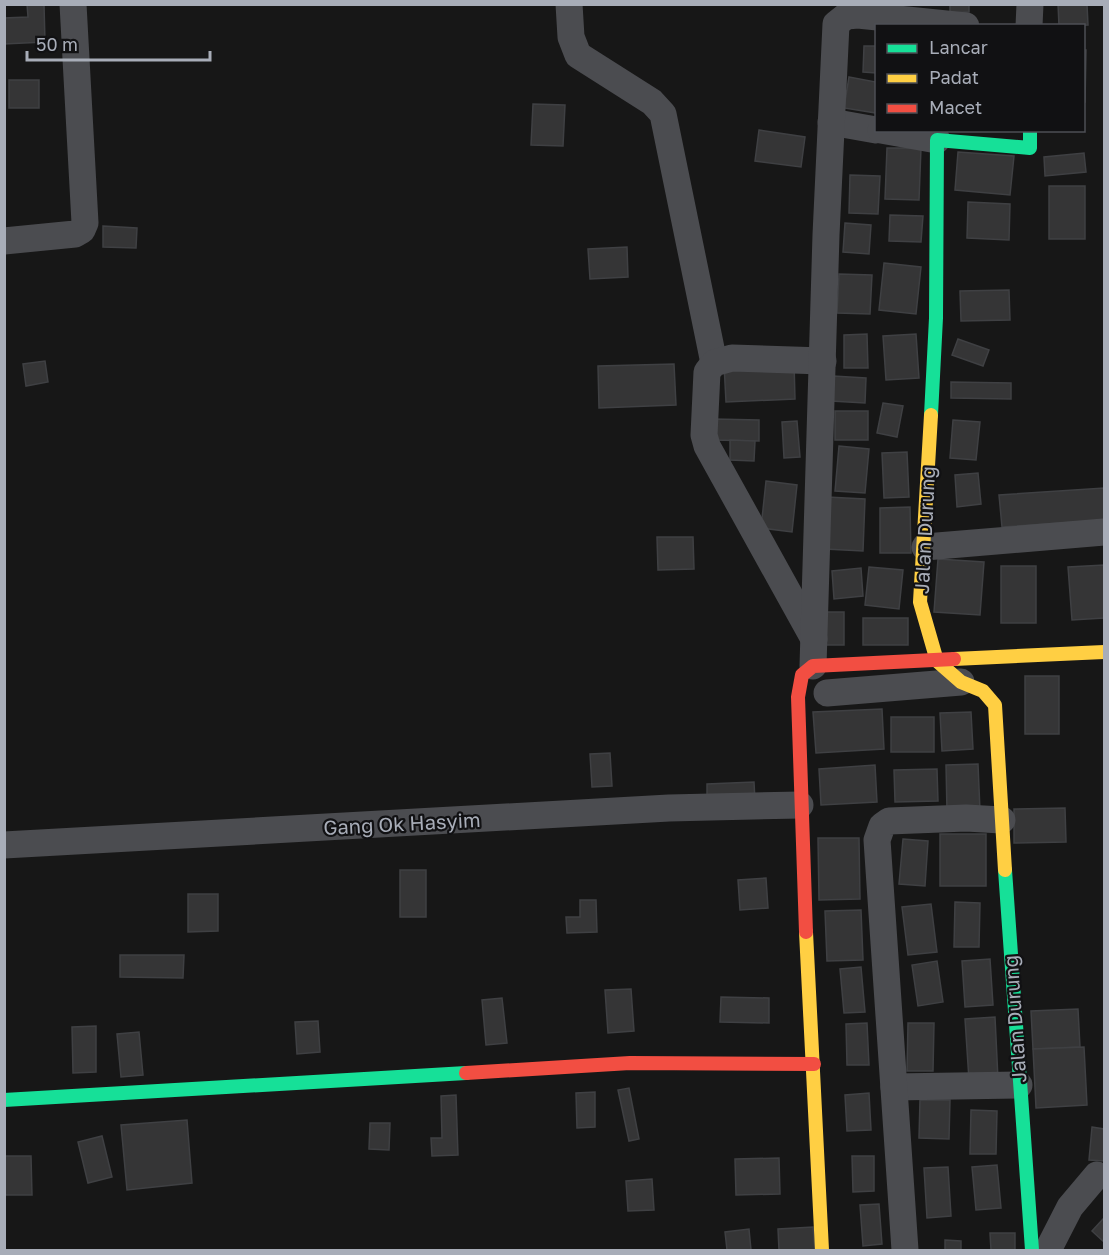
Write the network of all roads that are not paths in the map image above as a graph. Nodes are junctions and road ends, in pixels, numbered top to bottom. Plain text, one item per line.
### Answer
1 (73, 4) edge
2 (569, 4) edge
3 (1030, 4) edge
4 (942, 24) edge
5 (1029, 24) edge
6 (831, 122) junction
7 (875, 130) edge
8 (892, 132) edge
9 (1030, 132) edge
10 (937, 140) junction
11 (4, 241) edge
12 (823, 361) junction
13 (714, 363) junction
14 (1104, 532) edge
15 (925, 547) junction
16 (814, 639) junction
17 (1104, 652) edge
18 (937, 661) junction
19 (813, 666) junction
20 (961, 682) junction
21 (827, 693) dead end
22 (800, 805) junction
23 (1002, 820) junction
24 (4, 845) edge
25 (814, 1064) junction
26 (1018, 1085) junction
27 (894, 1087) junction
28 (4, 1100) edge
29 (1097, 1175) dead end
30 (822, 1251) edge
31 (905, 1251) edge
32 (1032, 1251) edge
33 (1048, 1251) edge

1 - 11 street
2 - 13 street
3 - 5 street
4 - 6 street
6 - 7 street
6 - 12 street
8 - 10 street
9 - 10 street
10 - 15 street, Jalan Durung
12 - 13 street
12 - 16 street
13 - 16 street
14 - 15 street
15 - 18 street, Jalan Durung
16 - 19 street
17 - 18 street
18 - 19 street
18 - 20 street, Jalan Durung
19 - 22 street
20 - 21 street
20 - 23 street, Jalan Durung
22 - 24 street, Gang Ok Hasyim
22 - 25 street
23 - 26 street, Jalan Durung
23 - 27 street
25 - 28 street
25 - 30 street
26 - 27 street
26 - 32 street, Jalan Durung
27 - 31 street
29 - 33 street

